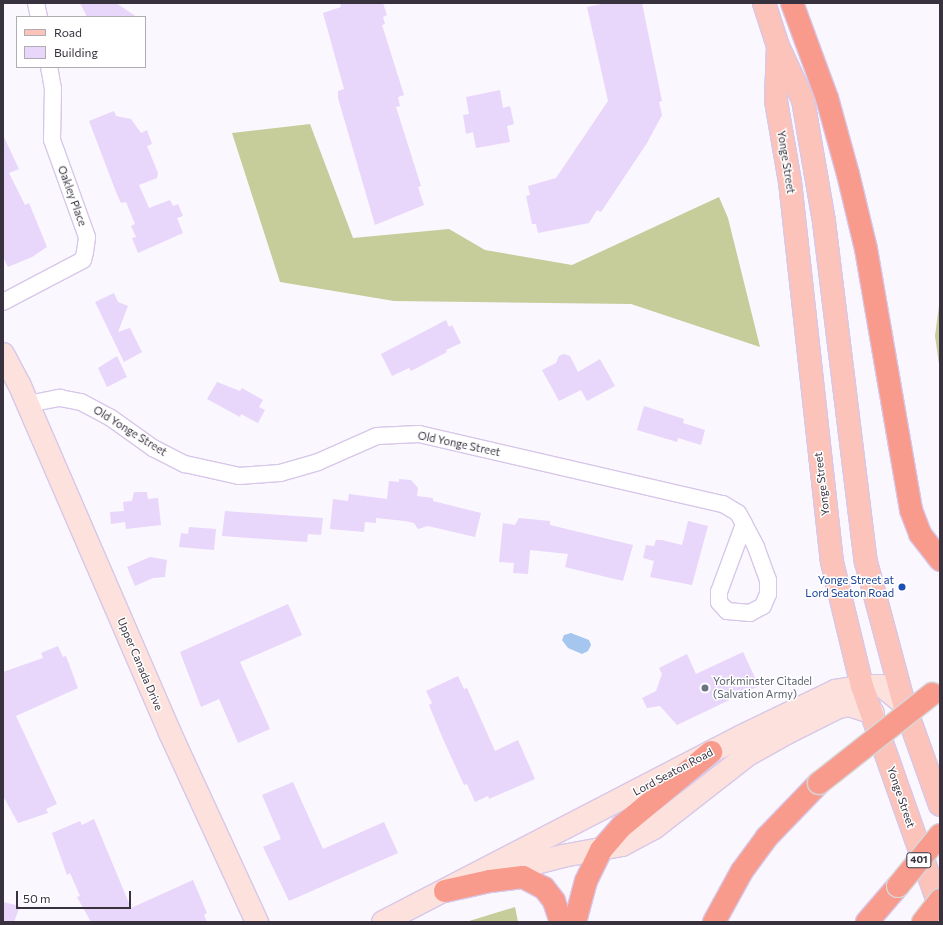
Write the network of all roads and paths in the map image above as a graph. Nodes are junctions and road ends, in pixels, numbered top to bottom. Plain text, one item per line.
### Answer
1 (36, 3) edge
2 (764, 3) edge
3 (792, 3) edge
4 (39, 16) edge
5 (778, 46) junction
6 (49, 68) edge
7 (3, 302) edge
8 (3, 354) edge
9 (28, 404) junction
10 (744, 524) junction
11 (940, 560) edge
12 (862, 686) junction
13 (936, 691) edge
14 (904, 704) junction
15 (873, 713) junction
16 (711, 752) junction
17 (940, 805) edge
18 (940, 835) edge
19 (601, 850) junction
20 (445, 892) junction
21 (940, 900) edge
22 (940, 907) edge
23 (257, 922) edge
24 (383, 922) edge
25 (561, 922) edge
26 (575, 922) edge
27 (714, 922) edge
28 (867, 922) edge
29 (923, 922) edge

1 - 4 street
2 - 5 main road, Yonge Street
3 - 11 highway
5 - 12 main road, Yonge Street
5 - 14 main road, Yonge Street
6 - 7 street, Oakley Place
8 - 9 street
9 - 10 street, Old Yonge Street
9 - 23 street, Upper Canada Drive
10 - 10 street, Old Yonge Street
12 - 14 street, Lord Seaton Road
12 - 15 main road, Yonge Street
12 - 16 street, Lord Seaton Road
13 - 27 highway, bridge
14 - 17 main road, Yonge Street
15 - 19 street, Lord Seaton Road
15 - 22 main road, Yonge Street
16 - 19 highway
16 - 20 street, Lord Seaton Road
18 - 28 highway, 401, bridge
19 - 20 street, Lord Seaton Road
19 - 26 highway
20 - 24 street, Lord Seaton Road
20 - 25 highway
21 - 29 highway, bridge

